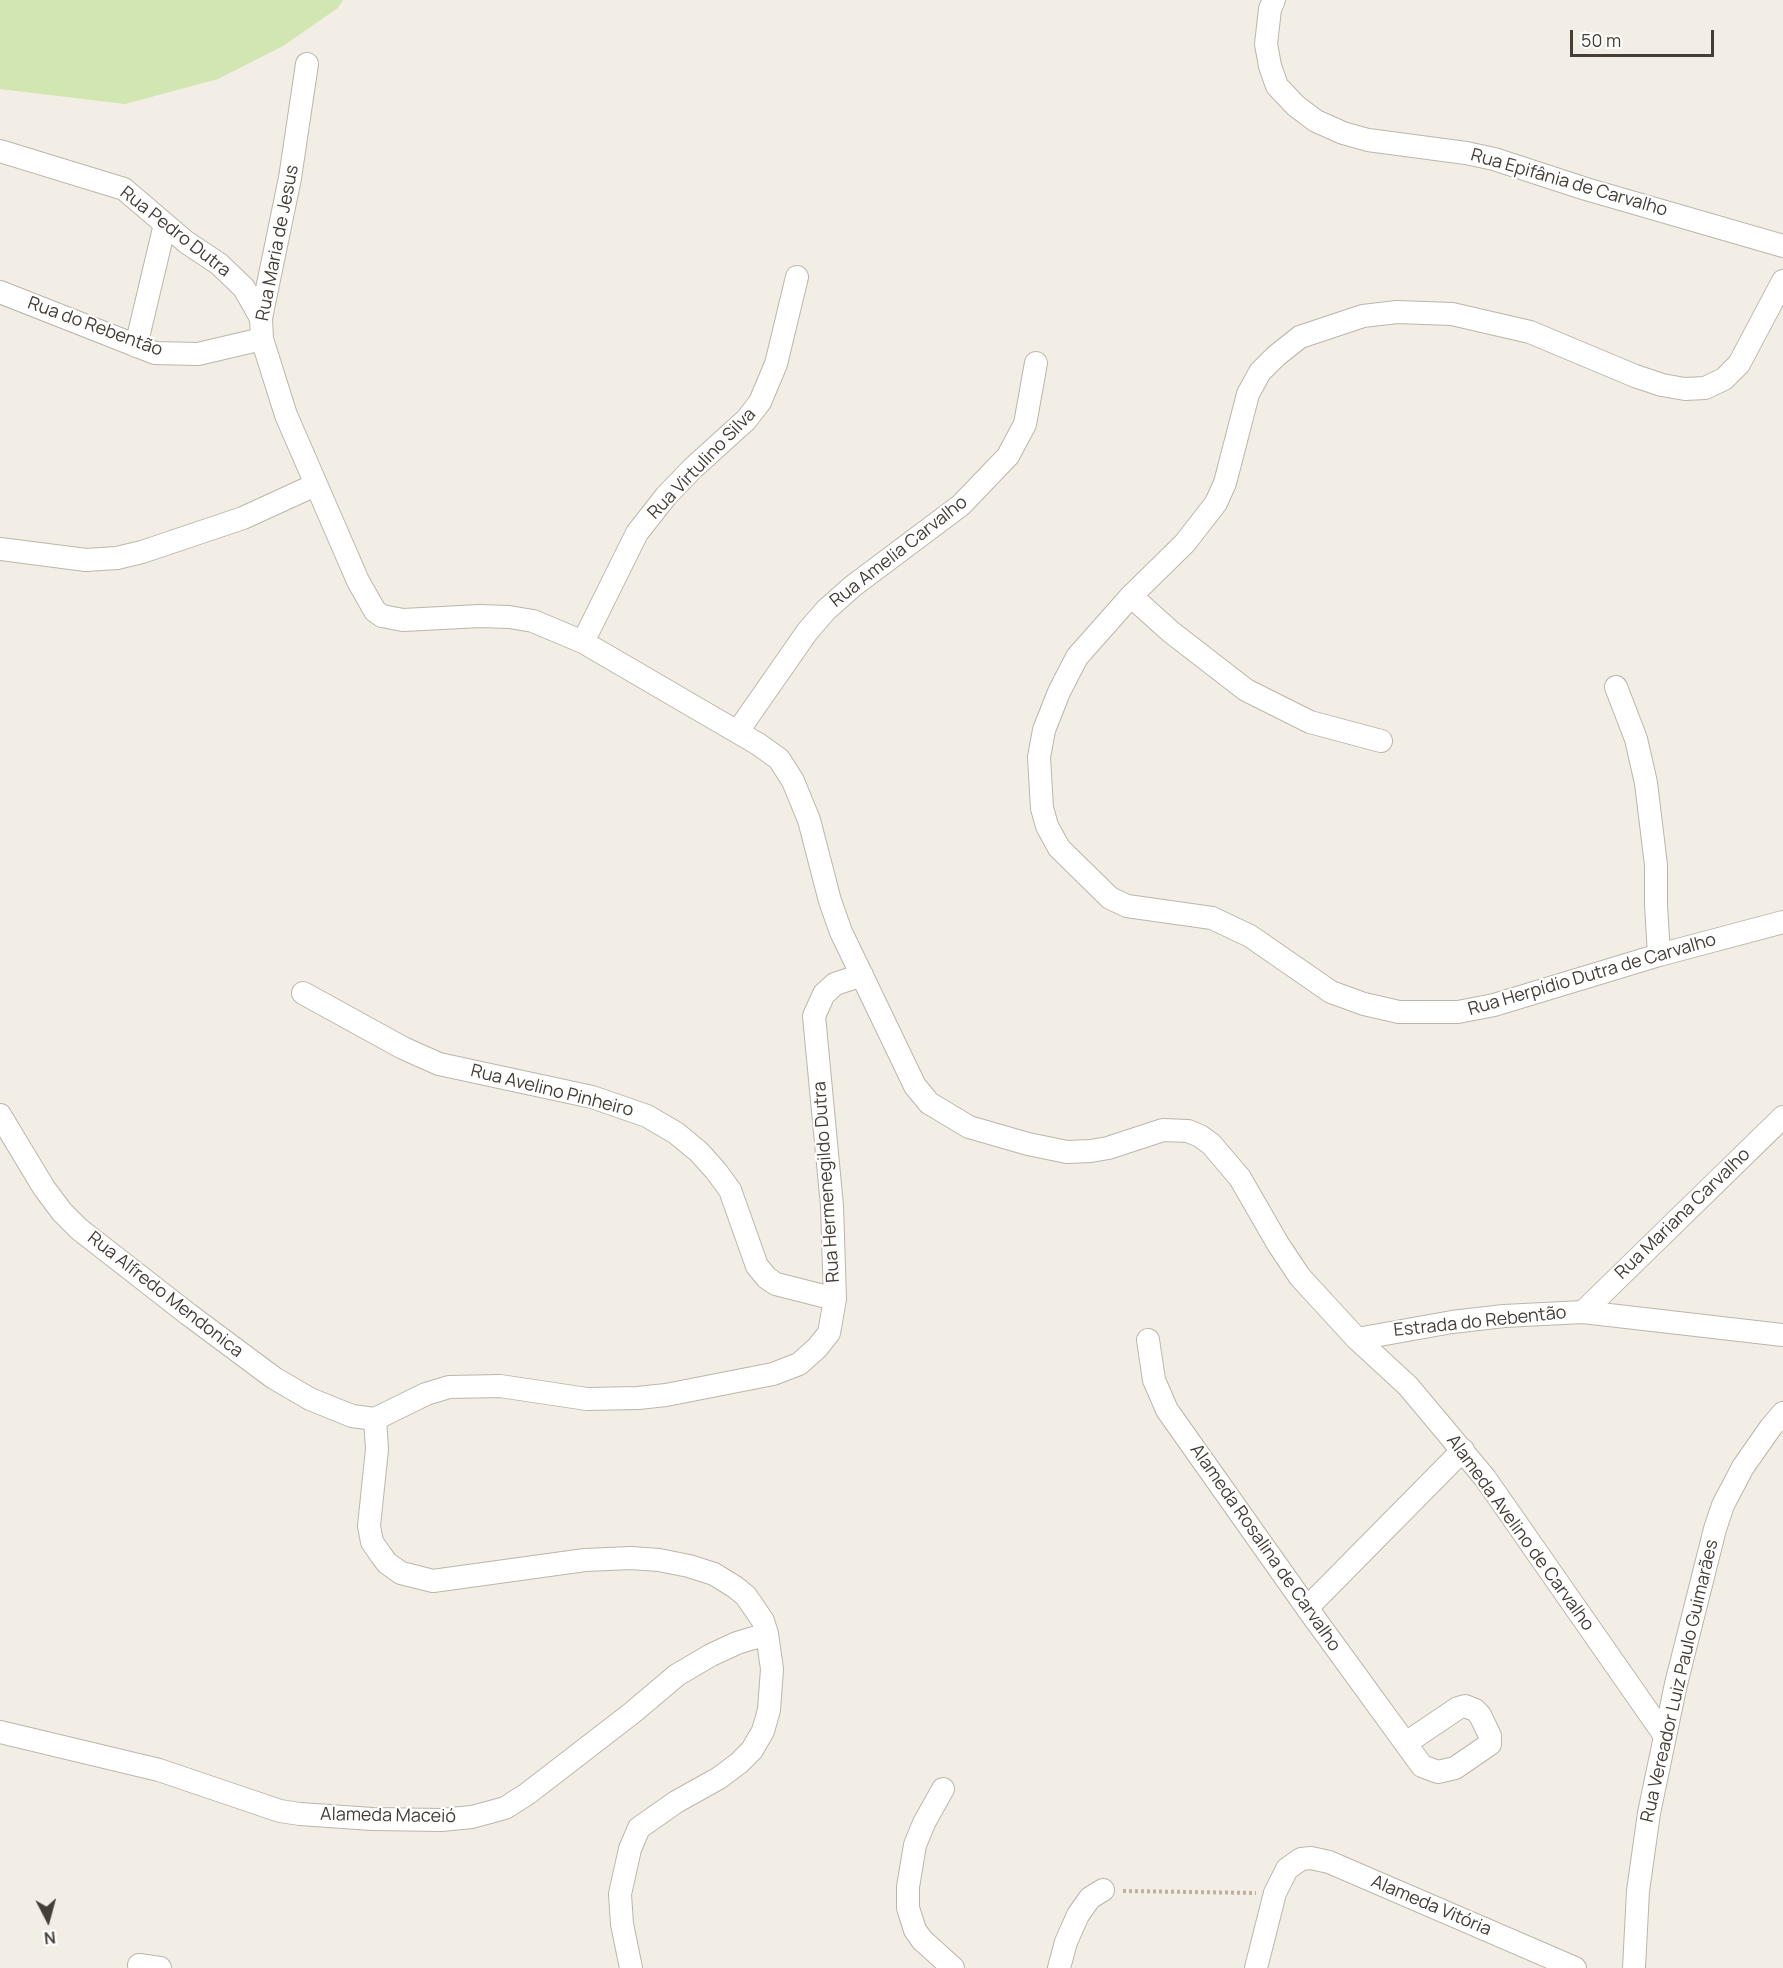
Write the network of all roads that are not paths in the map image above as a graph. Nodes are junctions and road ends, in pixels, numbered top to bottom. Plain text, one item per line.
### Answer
1 (1274, 0) edge
2 (307, 64) dead end
3 (0, 151) edge
4 (165, 224) junction
5 (1783, 246) edge
6 (797, 277) dead end
7 (1783, 281) edge
8 (0, 292) edge
9 (261, 328) junction
10 (136, 346) junction
11 (1036, 363) dead end
12 (315, 485) junction
13 (0, 549) edge
14 (1131, 596) junction
15 (583, 642) junction
16 (1616, 687) dead end
17 (738, 731) junction
18 (1381, 741) dead end
19 (1783, 922) edge
20 (1659, 955) junction
21 (862, 975) junction
22 (303, 993) dead end
23 (0, 1115) edge
24 (1783, 1117) edge
25 (835, 1299) junction
26 (1582, 1312) junction
27 (1783, 1335) edge
28 (1357, 1339) junction
29 (1148, 1340) dead end
30 (1783, 1413) edge
31 (375, 1419) junction
32 (1463, 1450) junction
33 (1307, 1608) junction
34 (767, 1634) junction
35 (0, 1732) edge
36 (1665, 1736) junction
37 (1406, 1743) dead end
38 (943, 1789) dead end
39 (1103, 1890) road end
40 (631, 1968) edge
41 (953, 1968) edge
42 (1059, 1968) edge
43 (1256, 1968) edge
44 (1575, 1968) edge
45 (1634, 1968) edge

1 - 5 street, Rua Epifânia de Carvalho
2 - 9 street, Rua Maria de Jesus
3 - 4 street, Rua Pedro Dutra
4 - 9 street, Rua Pedro Dutra
4 - 10 street
6 - 15 street, Rua Virtulino Silva
7 - 14 street, Rua Herpídio Dutra de Carvalho
8 - 10 street, Rua do Rebentão
9 - 10 street, Rua do Rebentão
9 - 12 street, Rua Maria de Jesus
11 - 17 street, Rua Amelia Carvalho
12 - 13 street
12 - 15 street, Alameda Avelino de Carvalho
14 - 18 street
14 - 20 street, Rua Herpídio Dutra de Carvalho
15 - 17 street, Alameda Avelino de Carvalho
16 - 20 street
17 - 21 street, Alameda Avelino de Carvalho
19 - 20 street, Rua Herpídio Dutra de Carvalho
21 - 25 street, Rua Hermenegildo Dutra
21 - 28 street, Alameda Avelino de Carvalho
22 - 25 street, Rua Avelino Pinheiro
23 - 31 street, Rua Alfredo Mendonica
24 - 26 street, Rua Mariana Carvalho
25 - 31 street, Rua Hermenegildo Dutra
26 - 27 street, Estrada do Rebentão
26 - 28 street, Estrada do Rebentão
28 - 32 street, Alameda Avelino de Carvalho
29 - 33 street, Alameda Rosalina de Carvalho
30 - 36 street, Rua Vereador Luiz Paulo Guimarães
31 - 34 street
32 - 33 street
32 - 36 street, Alameda Avelino de Carvalho
33 - 37 street, Alameda Rosalina de Carvalho
34 - 35 street, Alameda Maceió
34 - 40 street
36 - 45 street, Rua Vereador Luiz Paulo Guimarães
38 - 41 street
39 - 42 street
43 - 44 street, Alameda Vitória

